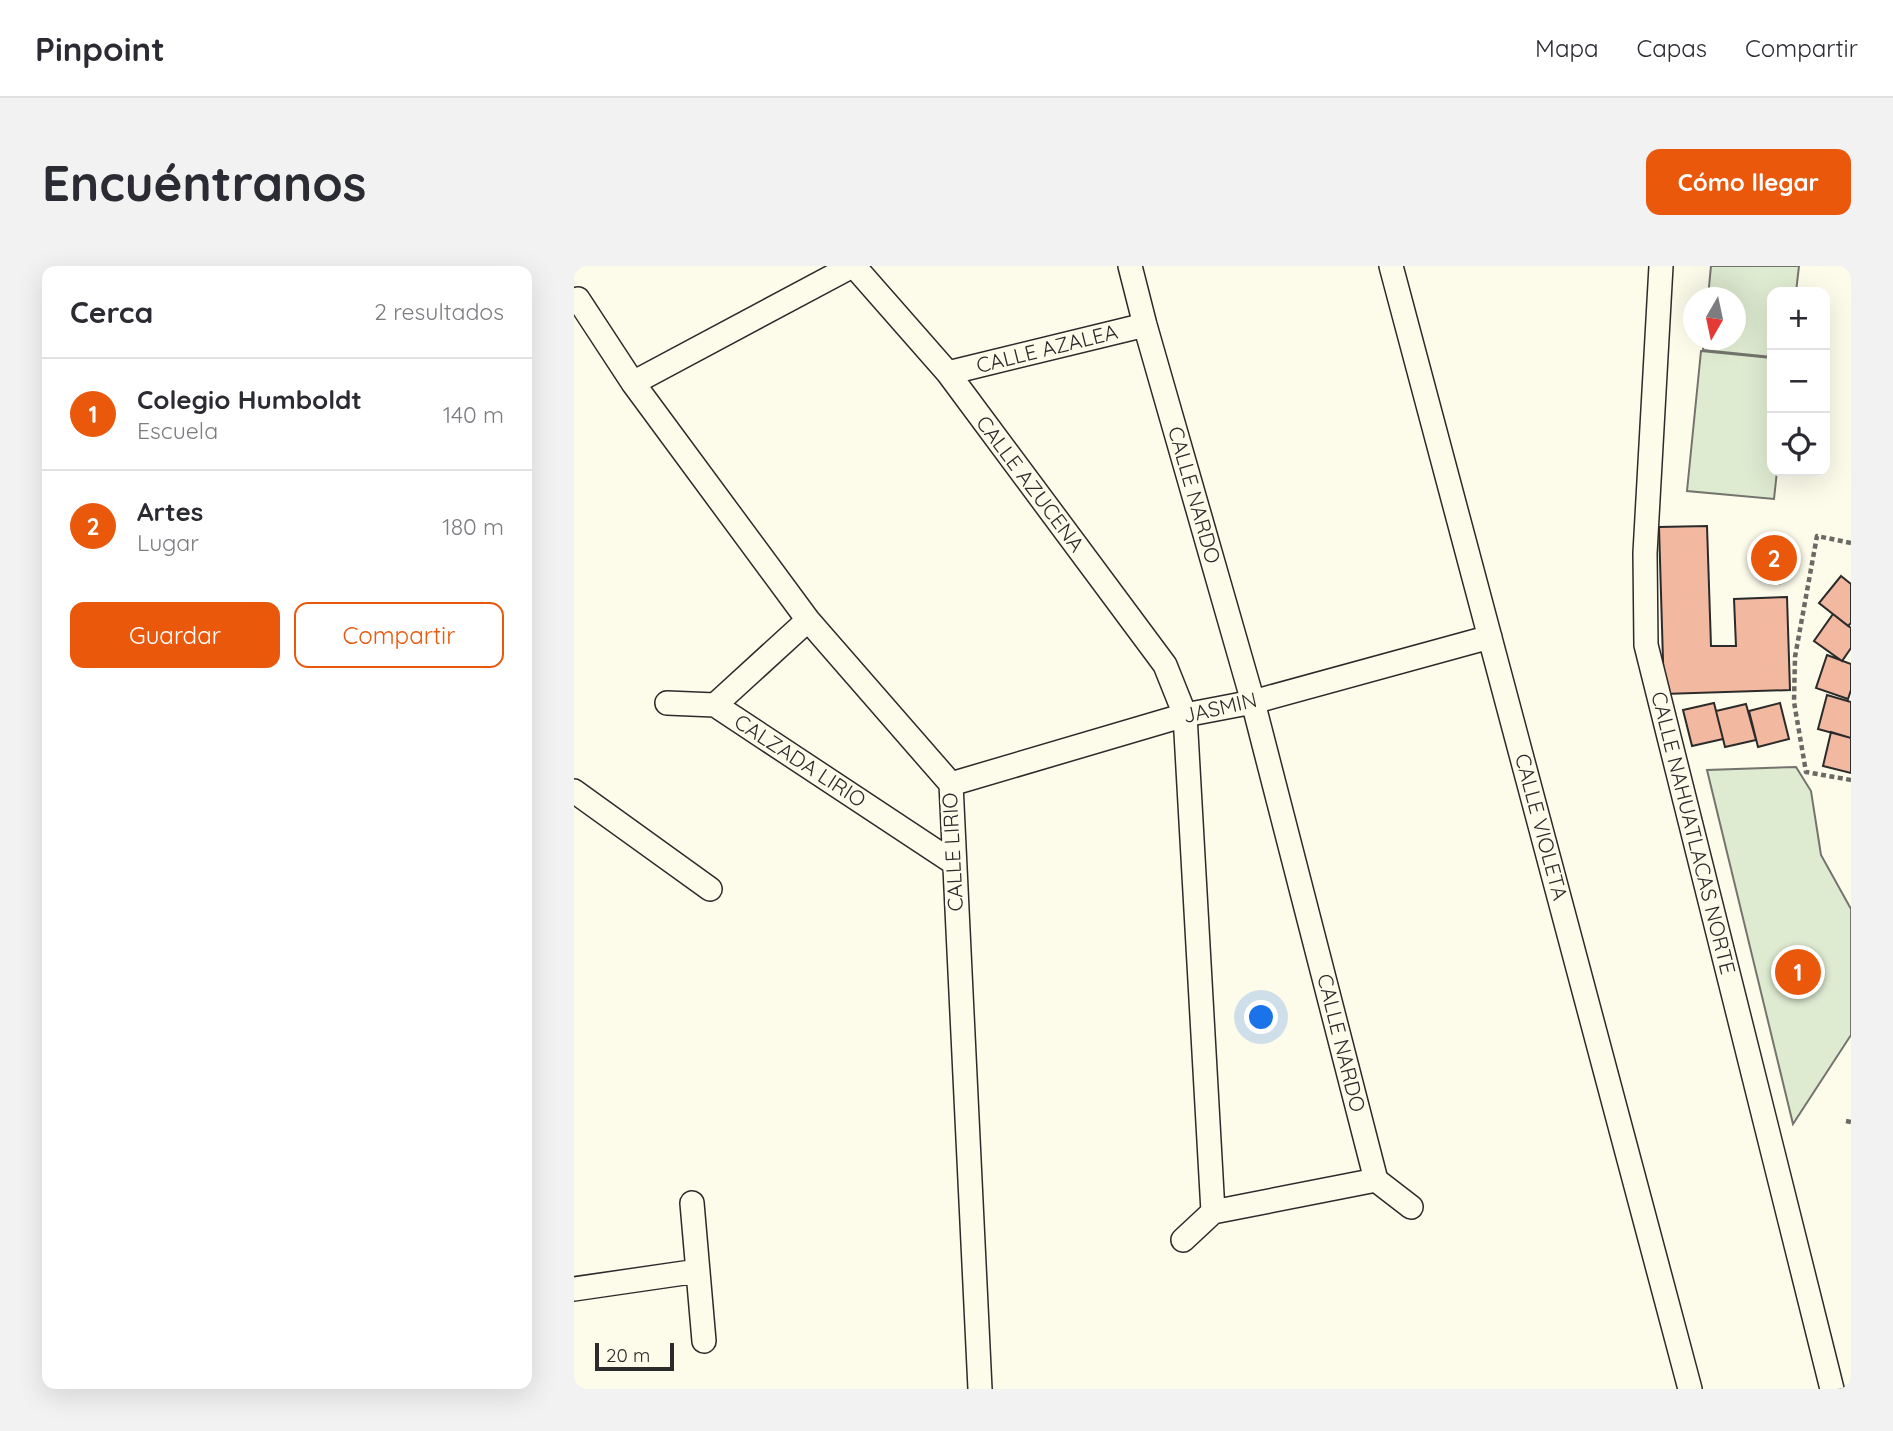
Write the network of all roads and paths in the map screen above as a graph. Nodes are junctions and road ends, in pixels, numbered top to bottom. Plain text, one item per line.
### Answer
1 (853, 266) edge
2 (1130, 266) edge
3 (1391, 266) edge
4 (1661, 266) edge
5 (578, 299) dead end
6 (1145, 325) junction
7 (948, 373) junction
8 (633, 383) junction
9 (1851, 543) edge
10 (808, 620) junction
11 (1490, 637) junction
12 (1253, 702) junction
13 (667, 704) dead end
14 (715, 705) junction
15 (1185, 715) junction
16 (1851, 780) edge
17 (951, 784) junction
18 (574, 791) edge
19 (954, 863) junction
20 (710, 888) dead end
21 (1376, 1180) junction
22 (692, 1203) dead end
23 (1412, 1207) dead end
24 (1213, 1212) junction
25 (1183, 1240) dead end
26 (698, 1271) junction
27 (574, 1289) edge
28 (704, 1340) dead end
29 (980, 1389) edge
30 (1687, 1389) edge
31 (1832, 1389) edge

1 - 7 street, CALLE AZUCENA
1 - 8 street
2 - 6 street, CALLE NARDO
3 - 11 street, CALLE VIOLETA
4 - 31 street, CALLE NAHUATLACAS NORTE
5 - 8 street, CALLE LIRIO
6 - 7 street, CALLE AZALEA
6 - 12 street, CALLE NARDO
7 - 15 street, CALLE AZUCENA
8 - 10 street, CALLE LIRIO
9 - 16 path
10 - 14 street, CALZADA LIRIO
10 - 17 street, CALLE LIRIO
11 - 12 street, JASMIN
11 - 30 street, CALLE VIOLETA
12 - 15 street, JASMIN
12 - 21 street, CALLE NARDO
13 - 14 street
14 - 19 street, CALZADA LIRIO
15 - 17 street, JASMIN
15 - 24 street
17 - 19 street, CALLE LIRIO
18 - 20 street
19 - 29 street, CALLE LIRIO
21 - 23 street
21 - 24 street
22 - 26 street
24 - 25 street
26 - 27 street
26 - 28 street

